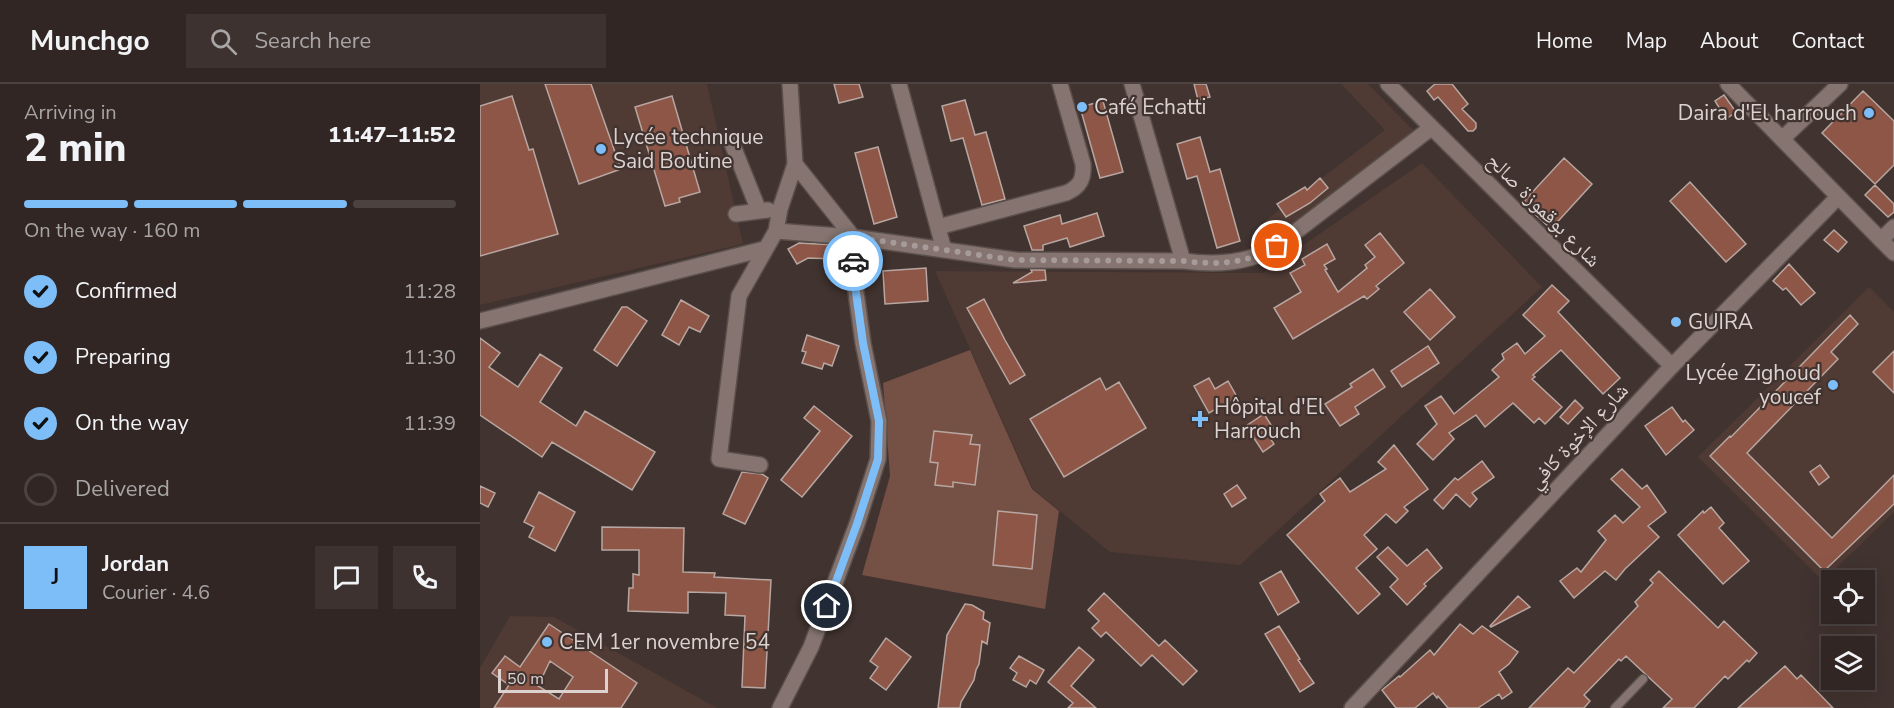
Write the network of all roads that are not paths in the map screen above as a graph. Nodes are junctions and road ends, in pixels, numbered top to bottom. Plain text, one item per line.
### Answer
1 (790, 84) edge
2 (899, 84) edge
3 (1060, 84) edge
4 (1132, 84) edge
5 (1388, 84) edge
6 (1728, 84) edge
7 (1840, 84) edge
8 (1431, 128) junction
9 (1782, 139) junction
10 (731, 141) dead end
11 (795, 164) junction
12 (1838, 197) junction
13 (780, 209) junction
14 (759, 211) junction
15 (736, 214) dead end
16 (938, 227) junction
17 (1894, 227) edge
18 (776, 231) junction
19 (853, 237) junction
20 (1881, 240) junction
21 (764, 249) junction
22 (944, 250) junction
23 (1894, 253) edge
24 (1183, 261) junction
25 (480, 321) edge
26 (1672, 366) junction
27 (760, 465) dead end
28 (1643, 679) dead end
29 (780, 708) edge
30 (1352, 708) edge
31 (1616, 708) edge

1 - 11 street
2 - 16 street
3 - 16 street
4 - 24 street
5 - 8 street, شارع بوقموزة صالح
6 - 9 street
7 - 9 street
8 - 24 street
8 - 26 street, شارع بوقموزة صالح
9 - 12 street
10 - 14 street
11 - 13 street
11 - 19 street
12 - 20 street
12 - 26 street, شارع الإخوة كافي
13 - 14 street
13 - 18 street
14 - 15 street
16 - 22 street
17 - 20 street
18 - 19 street
18 - 21 street
19 - 22 street
19 - 29 street
20 - 23 street
21 - 25 street
21 - 27 street
22 - 24 street
26 - 30 street, شارع الإخوة كافي
28 - 31 lane

